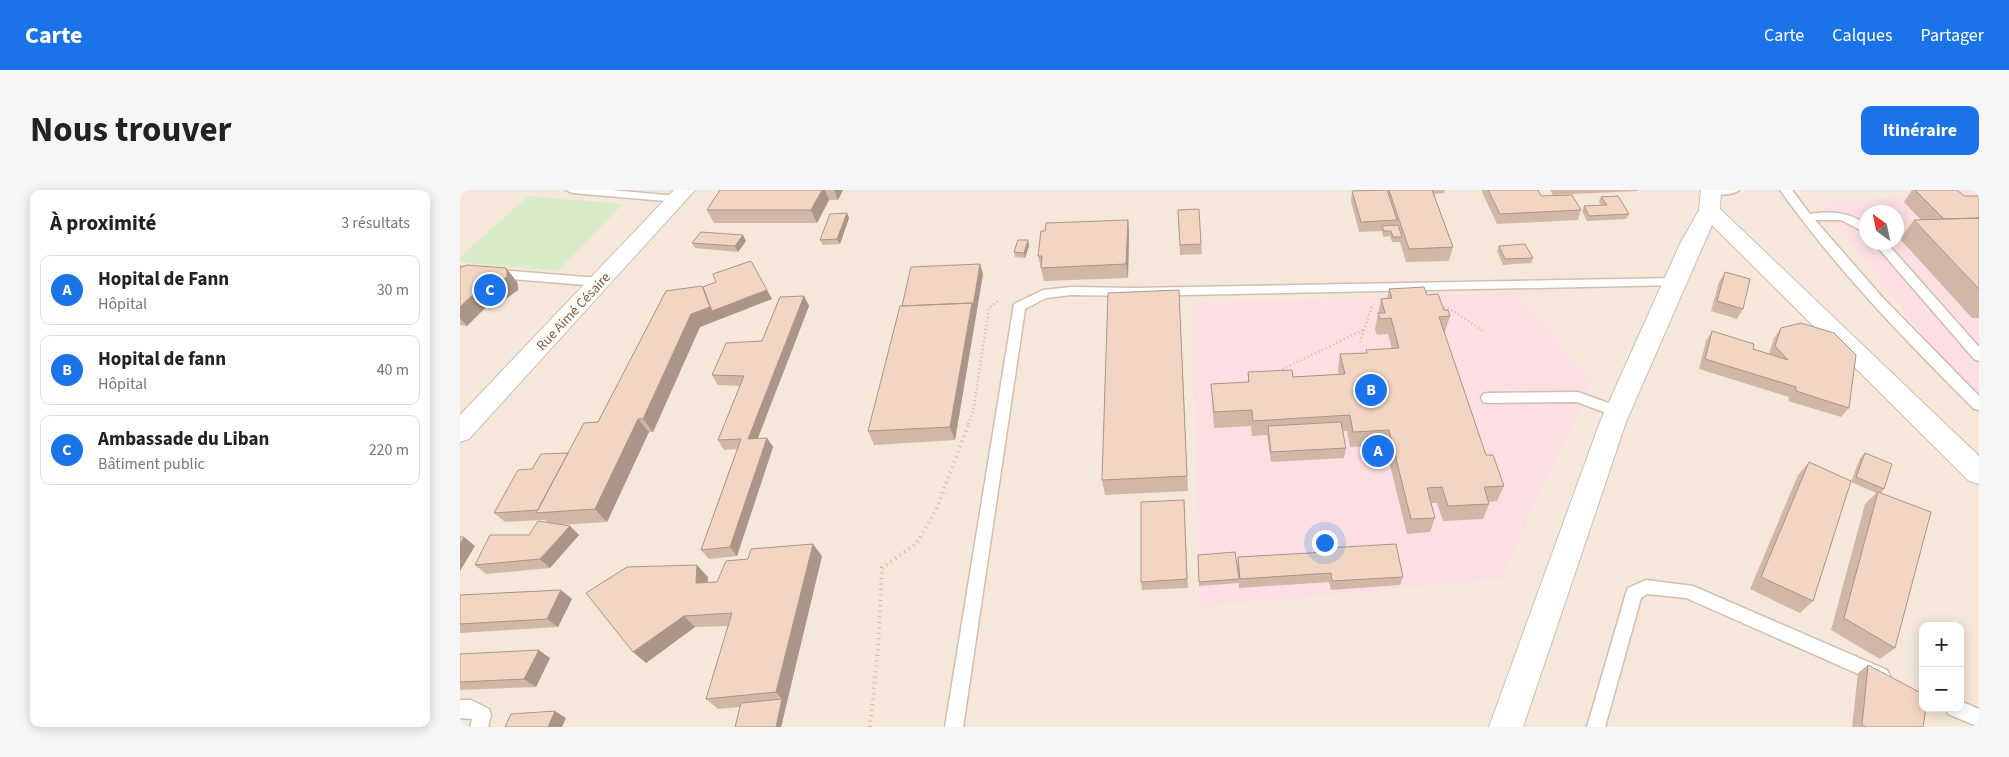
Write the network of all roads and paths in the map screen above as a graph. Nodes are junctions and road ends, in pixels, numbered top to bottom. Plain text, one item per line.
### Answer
1 (572, 190) edge
2 (1786, 190) edge
3 (681, 194) edge
4 (1716, 195) edge
5 (1806, 218) junction
6 (1859, 224) edge
7 (1886, 250) edge
8 (460, 271) edge
9 (599, 282) junction
10 (1675, 282) junction
11 (1000, 299) dead end
12 (1373, 303) dead end
13 (1439, 305) edge
14 (1364, 330) junction
15 (1484, 332) dead end
16 (1360, 342) dead end
17 (1979, 356) edge
18 (1275, 373) edge
19 (1488, 398) dead end
20 (1979, 405) edge
21 (1617, 412) junction
22 (460, 432) edge
23 (1979, 473) edge
24 (1896, 682) edge
25 (460, 709) edge
26 (1964, 711) edge
27 (1979, 718) edge
28 (479, 727) edge
29 (870, 727) edge
30 (954, 727) edge
31 (1506, 727) edge
32 (1596, 727) edge

1 - 3 lane
2 - 5 lane
3 - 9 street, Rue Aimé Césaire
4 - 10 street
4 - 23 street
5 - 6 lane
5 - 20 lane
7 - 17 lane
8 - 9 lane
9 - 22 street, Rue Aimé Césaire
10 - 21 street
10 - 30 lane
11 - 29 path
12 - 14 path
13 - 15 path
14 - 16 path
14 - 18 path
19 - 21 lane
21 - 31 street
24 - 32 lane
25 - 28 lane
26 - 27 lane

